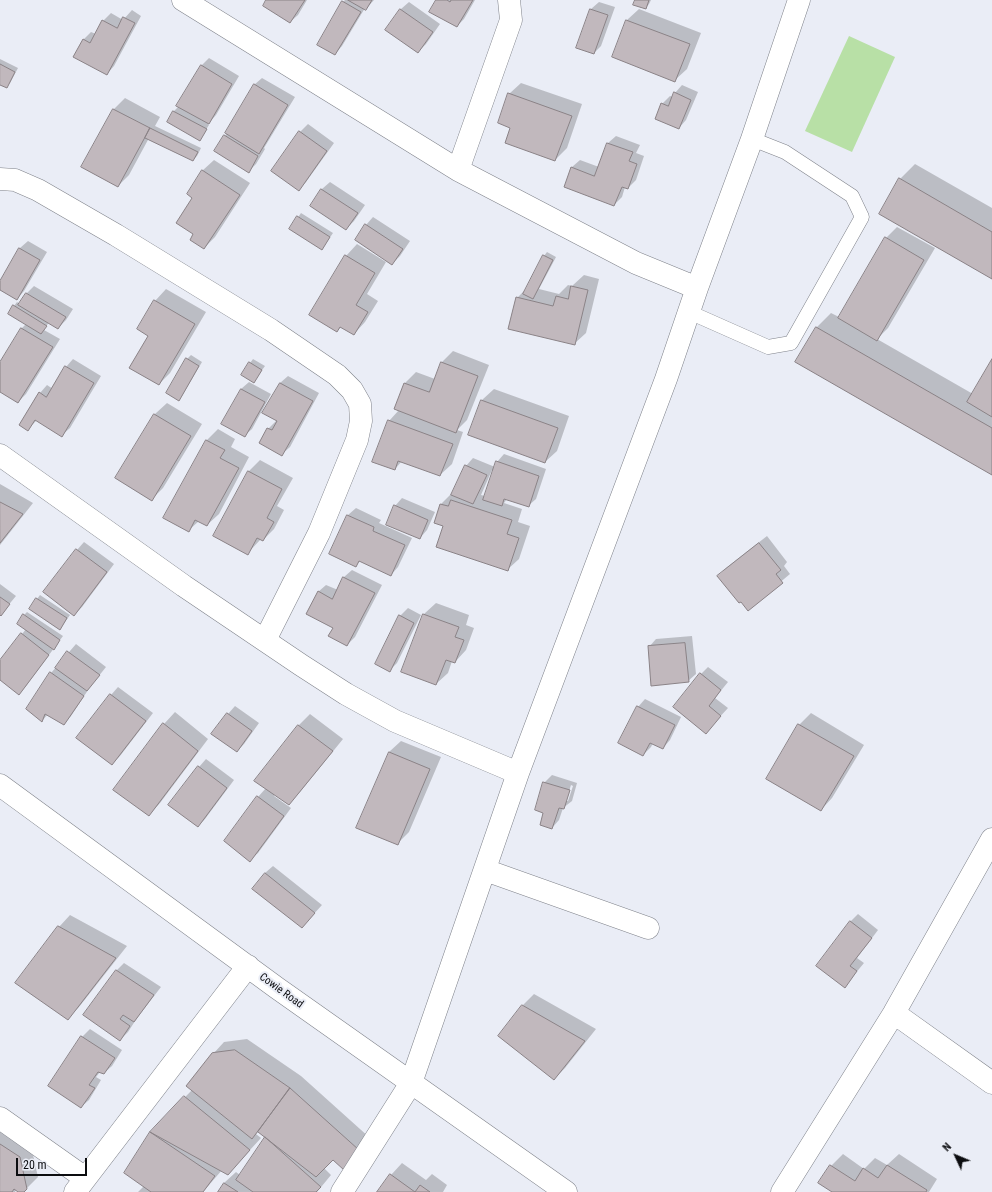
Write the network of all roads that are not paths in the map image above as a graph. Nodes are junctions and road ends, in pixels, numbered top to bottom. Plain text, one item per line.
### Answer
1 (183, 0) edge
2 (509, 0) edge
3 (799, 0) edge
4 (752, 139) junction
5 (458, 170) junction
6 (0, 179) edge
7 (697, 288) junction
8 (689, 312) junction
9 (0, 455) edge
10 (265, 640) junction
11 (518, 773) junction
12 (0, 785) edge
13 (992, 839) edge
14 (485, 870) junction
15 (648, 928) dead end
16 (248, 966) junction
17 (894, 1013) junction
18 (412, 1083) junction
19 (992, 1083) edge
20 (0, 1118) edge
21 (80, 1185) edge
22 (342, 1192) edge
23 (566, 1192) edge
24 (782, 1192) edge

1 - 5 street
2 - 5 street
3 - 4 street
4 - 7 street
4 - 8 lane
5 - 7 street
6 - 10 street
7 - 8 street
8 - 11 street
9 - 10 street
10 - 11 street
11 - 14 street
12 - 16 street, Cowie Road
13 - 17 street
14 - 15 street
14 - 18 street
16 - 18 street, Cowie Road
16 - 21 street
17 - 19 street
17 - 24 street
18 - 22 street
18 - 23 street, Cowie Road
20 - 21 street

